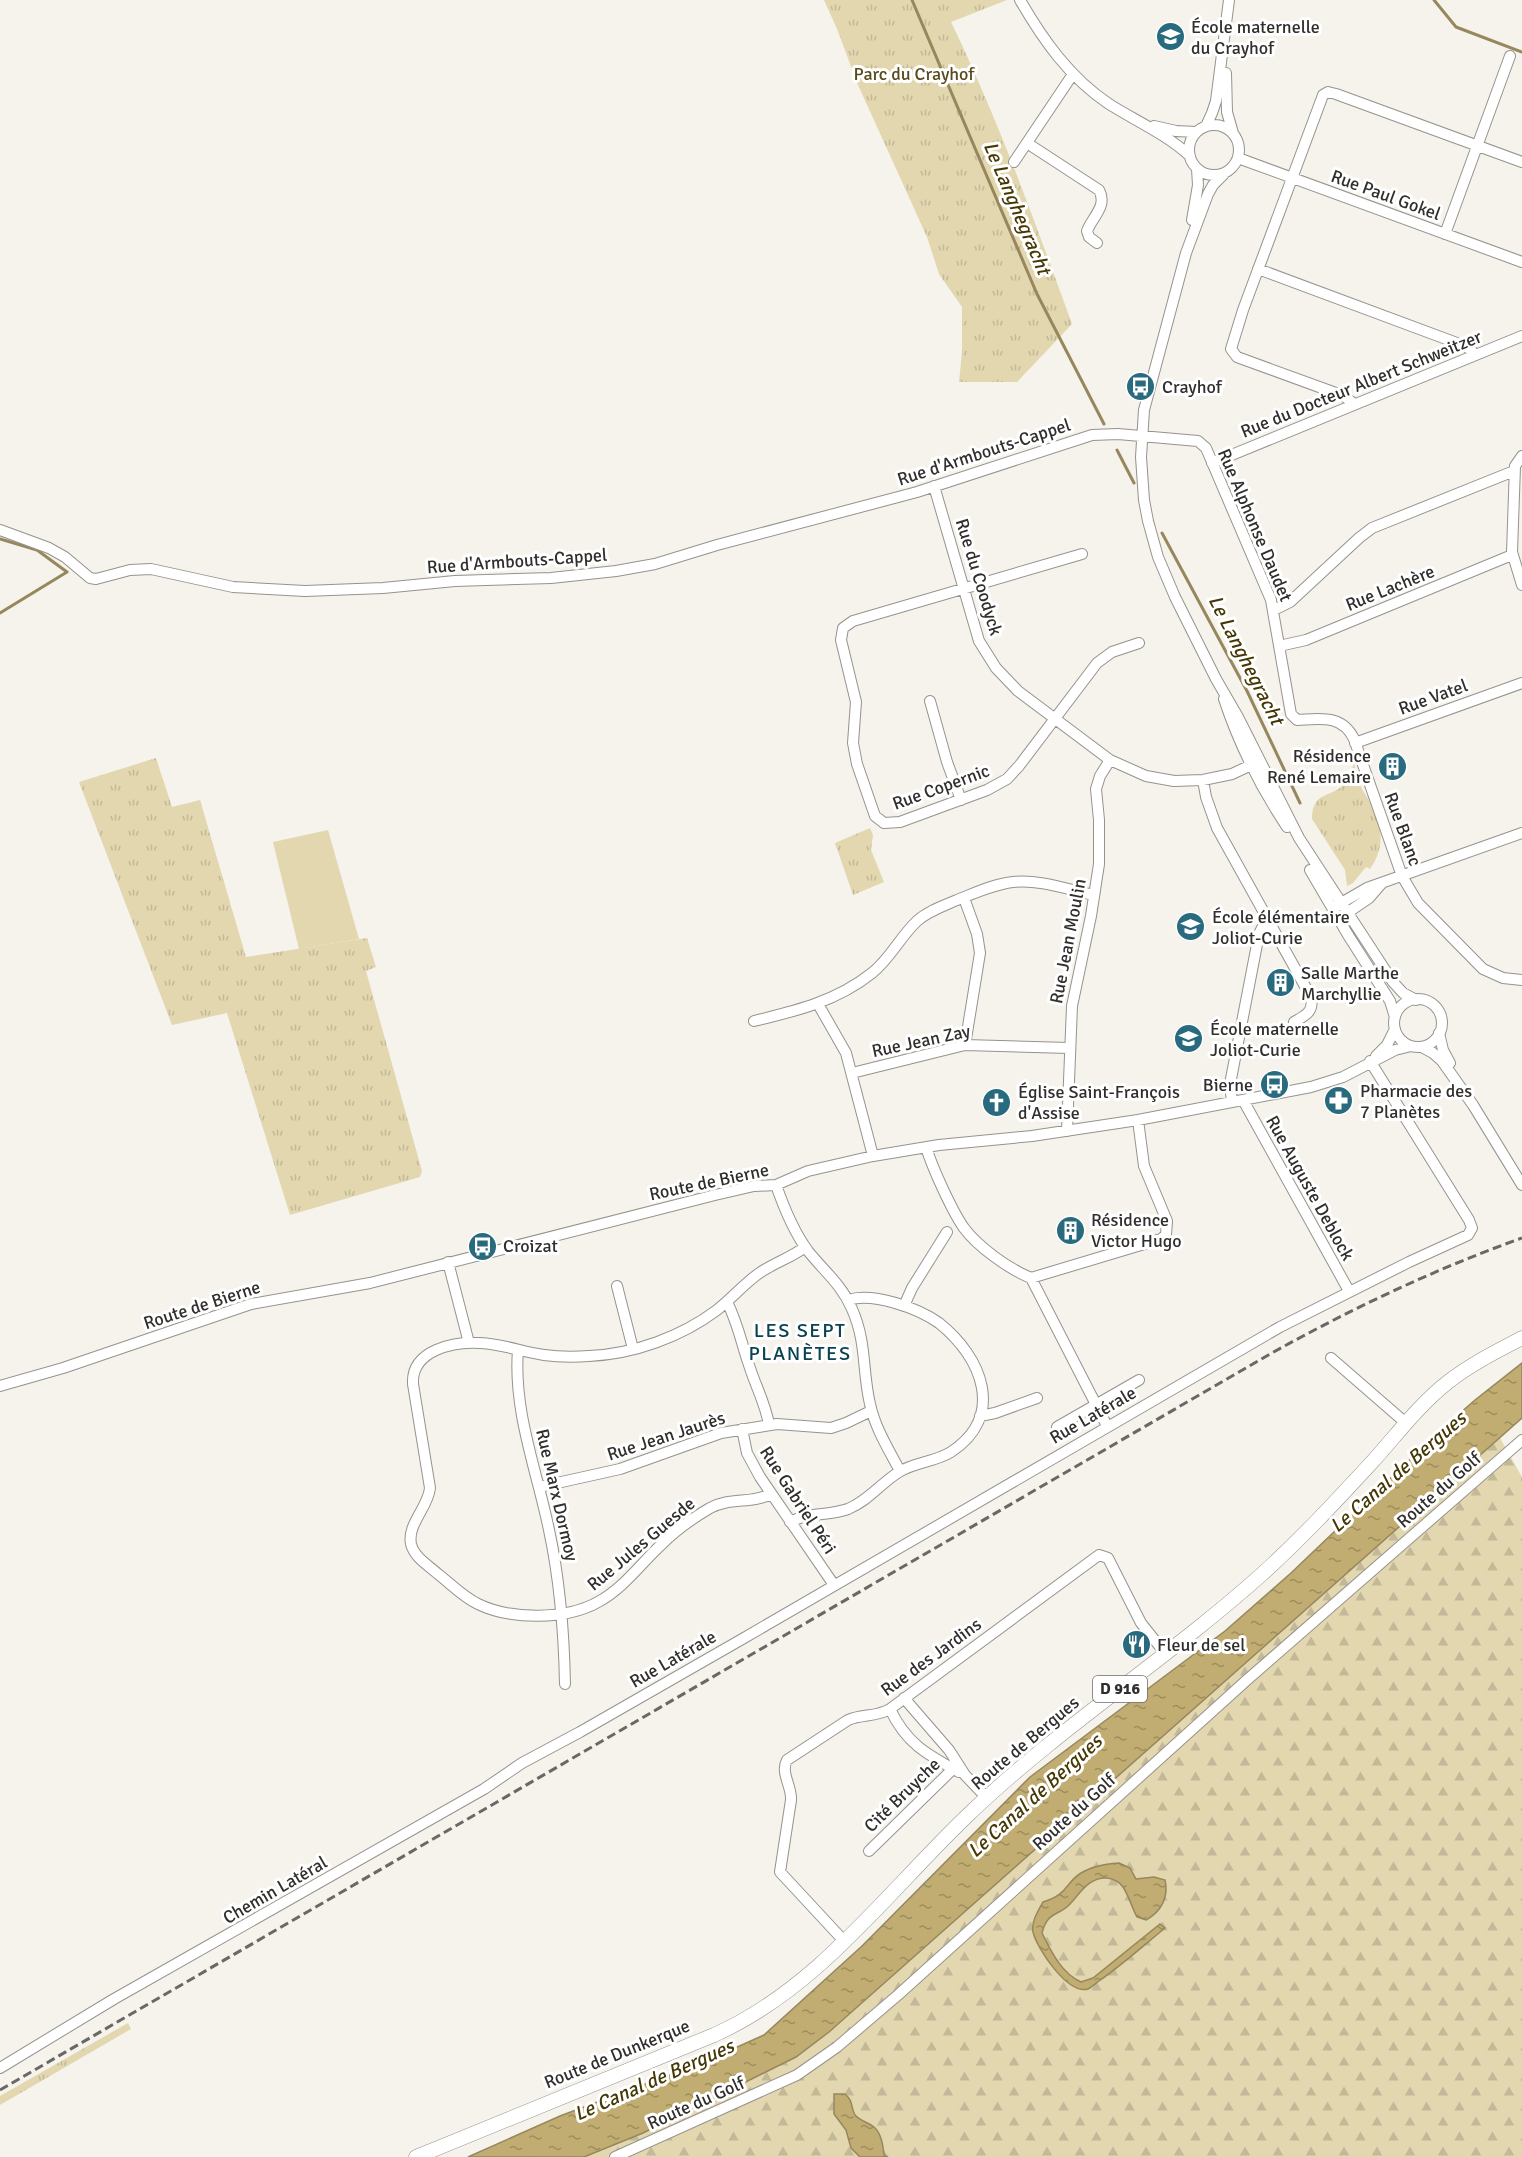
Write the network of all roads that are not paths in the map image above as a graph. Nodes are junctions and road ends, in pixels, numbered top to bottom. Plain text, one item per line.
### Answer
1 (1020, 0) edge
2 (1229, 0) edge
3 (1226, 27) junction
4 (1510, 56) dead end
5 (1073, 74) junction
6 (1134, 119) junction
7 (1201, 129) junction
8 (1233, 133) junction
9 (1027, 143) junction
10 (1477, 146) junction
11 (1190, 156) junction
12 (1238, 158) junction
13 (1014, 162) dead end
14 (1522, 162) edge
15 (1197, 168) junction
16 (1224, 174) junction
17 (1291, 177) junction
18 (1445, 234) junction
19 (1097, 243) dead end
20 (1186, 253) junction
21 (1522, 262) edge
22 (1258, 269) junction
23 (1522, 336) edge
24 (1475, 356) junction
25 (1354, 405) junction
26 (1141, 436) junction
27 (1522, 456) edge
28 (1212, 463) junction
29 (1515, 471) junction
30 (934, 486) junction
31 (1518, 492) edge
32 (0, 530) edge
33 (1082, 554) dead end
34 (1512, 555) junction
35 (1522, 585) edge
36 (964, 588) junction
37 (1274, 610) junction
38 (1139, 643) dead end
39 (1279, 646) junction
40 (1522, 683) edge
41 (930, 701) dead end
42 (1055, 719) junction
43 (1355, 742) junction
44 (1110, 760) junction
45 (1256, 763) junction
46 (1203, 780) junction
47 (961, 800) junction
48 (1522, 833) edge
49 (1402, 876) junction
50 (1382, 883) junction
51 (1094, 895) junction
52 (964, 898) junction
53 (1336, 906) junction
54 (1342, 916) junction
55 (1269, 922) junction
56 (1522, 980) edge
57 (1416, 1000) junction
58 (818, 1004) junction
59 (754, 1021) dead end
60 (1294, 1022) dead end
61 (1395, 1023) junction
62 (1439, 1033) junction
63 (965, 1044) junction
64 (1417, 1047) junction
65 (1069, 1048) junction
66 (1371, 1062) junction
67 (852, 1073) junction
68 (1238, 1101) junction
69 (1473, 1105) junction
70 (1138, 1120) junction
71 (1067, 1131) junction
72 (926, 1147) junction
73 (873, 1156) junction
74 (776, 1185) junction
75 (1522, 1185) edge
76 (947, 1232) dead end
77 (805, 1247) junction
78 (448, 1262) junction
79 (1031, 1278) junction
80 (617, 1286) dead end
81 (1349, 1291) junction
82 (848, 1300) junction
83 (727, 1302) junction
84 (904, 1306) junction
85 (1522, 1338) edge
86 (469, 1343) junction
87 (1522, 1348) edge
88 (633, 1349) junction
89 (518, 1350) junction
90 (1331, 1358) dead end
91 (1139, 1380) dead end
92 (0, 1386) edge
93 (1037, 1398) dead end
94 (1096, 1404) junction
95 (872, 1411) junction
96 (1418, 1411) junction
97 (980, 1416) junction
98 (1407, 1424) junction
99 (769, 1425) junction
100 (1057, 1426) dead end
101 (1107, 1426) junction
102 (742, 1429) junction
103 (1522, 1440) edge
104 (900, 1471) junction
105 (539, 1487) junction
106 (771, 1494) junction
107 (790, 1522) junction
108 (834, 1585) junction
109 (562, 1613) junction
110 (1165, 1653) junction
111 (565, 1684) dead end
112 (904, 1698) junction
113 (890, 1709) junction
114 (565, 1739) joint
115 (956, 1766) junction
116 (987, 1798) junction
117 (869, 1851) dead end
118 (844, 1941) junction
119 (820, 1964) joint
120 (0, 2068) edge
121 (416, 2157) edge
122 (615, 2157) edge

1 - 5 street
2 - 3 street
3 - 7 street
3 - 8 street
4 - 10 street
5 - 6 street
5 - 9 street
6 - 7 street
6 - 11 street
7 - 8 street
7 - 11 street
8 - 12 street
9 - 13 street
9 - 19 street
10 - 14 street
10 - 17 street
10 - 18 street
11 - 15 street
12 - 16 street
12 - 17 street, Rue Paul Gokel
15 - 16 street
15 - 20 street
16 - 20 street
17 - 18 street, Rue Paul Gokel
17 - 22 street
18 - 21 street, Rue Paul Gokel
20 - 26 street
22 - 24 street
22 - 25 street
23 - 24 street, Rue du Docteur Albert Schweitzer
24 - 25 street, Rue du Docteur Albert Schweitzer
25 - 28 street, Rue du Docteur Albert Schweitzer
26 - 28 street, Rue Alphonse Daudet
26 - 30 street, Rue d'Armbouts-Cappel
26 - 45 street
27 - 29 street
28 - 37 street, Rue Alphonse Daudet
29 - 31 street
29 - 37 street
30 - 32 street, Rue d'Armbouts-Cappel
30 - 36 street, Rue du Coodyck
31 - 34 street
33 - 36 street
34 - 35 street
34 - 39 street, Rue Lachère
36 - 42 street, Rue du Coodyck
36 - 47 street, Rue Copernic
37 - 39 street, Rue Alphonse Daudet
38 - 42 street, Rue Copernic
39 - 43 street, Rue Blanc
40 - 43 street, Rue Vatel
41 - 47 street
42 - 44 street, Rue du Coodyck
42 - 47 street, Rue Copernic
43 - 49 street, Rue Blanc
44 - 46 street, Rue du Coodyck
44 - 51 street, Rue Jean Moulin
45 - 46 street, Rue du Coodyck
45 - 53 street
46 - 55 street
48 - 49 street
49 - 50 street
49 - 56 street, Rue Blanc
50 - 53 street
50 - 54 street
51 - 52 street
51 - 65 street, Rue Jean Moulin
52 - 58 street
52 - 63 street
53 - 54 street
54 - 57 street
54 - 61 street
55 - 60 street
55 - 68 street
57 - 61 street
57 - 62 street
58 - 59 street
58 - 67 street
61 - 64 street
61 - 66 street, Route de Bierne
62 - 64 street
62 - 69 street
63 - 65 street, Rue Jean Zay
63 - 67 street, Rue Jean Zay
64 - 66 street, Route de Bierne
64 - 69 street
65 - 71 street, Rue Jean Moulin
66 - 68 street, Route de Bierne
66 - 81 street, Rue Latérale
67 - 73 street
68 - 70 street, Route de Bierne
68 - 81 street, Rue Auguste Deblock
69 - 75 street
70 - 71 street, Route de Bierne
70 - 79 street
71 - 72 street, Route de Bierne
72 - 73 street, Route de Bierne
72 - 79 street
73 - 74 street, Route de Bierne
74 - 77 street
74 - 78 street, Route de Bierne
76 - 84 street
77 - 82 street
77 - 83 street
78 - 86 street
78 - 92 street, Route de Bierne
79 - 94 street
80 - 88 street
81 - 101 street, Rue Latérale
82 - 84 street
82 - 95 street
83 - 88 street
83 - 99 street, Rue Gabriel Péri
84 - 97 street
85 - 96 main road, Route de Bergues / D 916
86 - 89 street
86 - 109 street, Rue Jules Guesde
87 - 96 main road, Route de Bergues / D 916
88 - 89 street
89 - 105 street, Rue Marx Dormoy
90 - 98 street
91 - 94 street
93 - 97 street
94 - 100 street
94 - 101 street
95 - 99 street, Rue Jean Jaurès
95 - 104 street
96 - 98 main road, Route de Bergues / D 916
97 - 104 street
98 - 110 main road, Route de Bergues / D 916
99 - 102 street, Rue Jean Jaurès
101 - 108 street, Rue Latérale
102 - 105 street, Rue Jean Jaurès
102 - 106 street, Rue Gabriel Péri
103 - 122 street, Route du Golf
104 - 107 street
105 - 109 street, Rue Marx Dormoy
106 - 107 street, Rue Gabriel Péri
106 - 109 street, Rue Jules Guesde
107 - 108 street, Rue Gabriel Péri
108 - 114 street, Rue Latérale
109 - 111 street, Rue Marx Dormoy
110 - 112 street, Rue des Jardins
110 - 116 main road, Route de Bergues / D 916
112 - 113 street, Rue des Jardins
112 - 115 street
113 - 115 street
113 - 118 street, Rue des Jardins
114 - 120 street, Chemin Latéral
115 - 116 street
115 - 117 street, Cité Bruyche
116 - 118 main road, Route de Bergues / D 916
118 - 119 main road, Route de Bergues / D 916
119 - 121 main road, Route de Dunkerque / D 916

